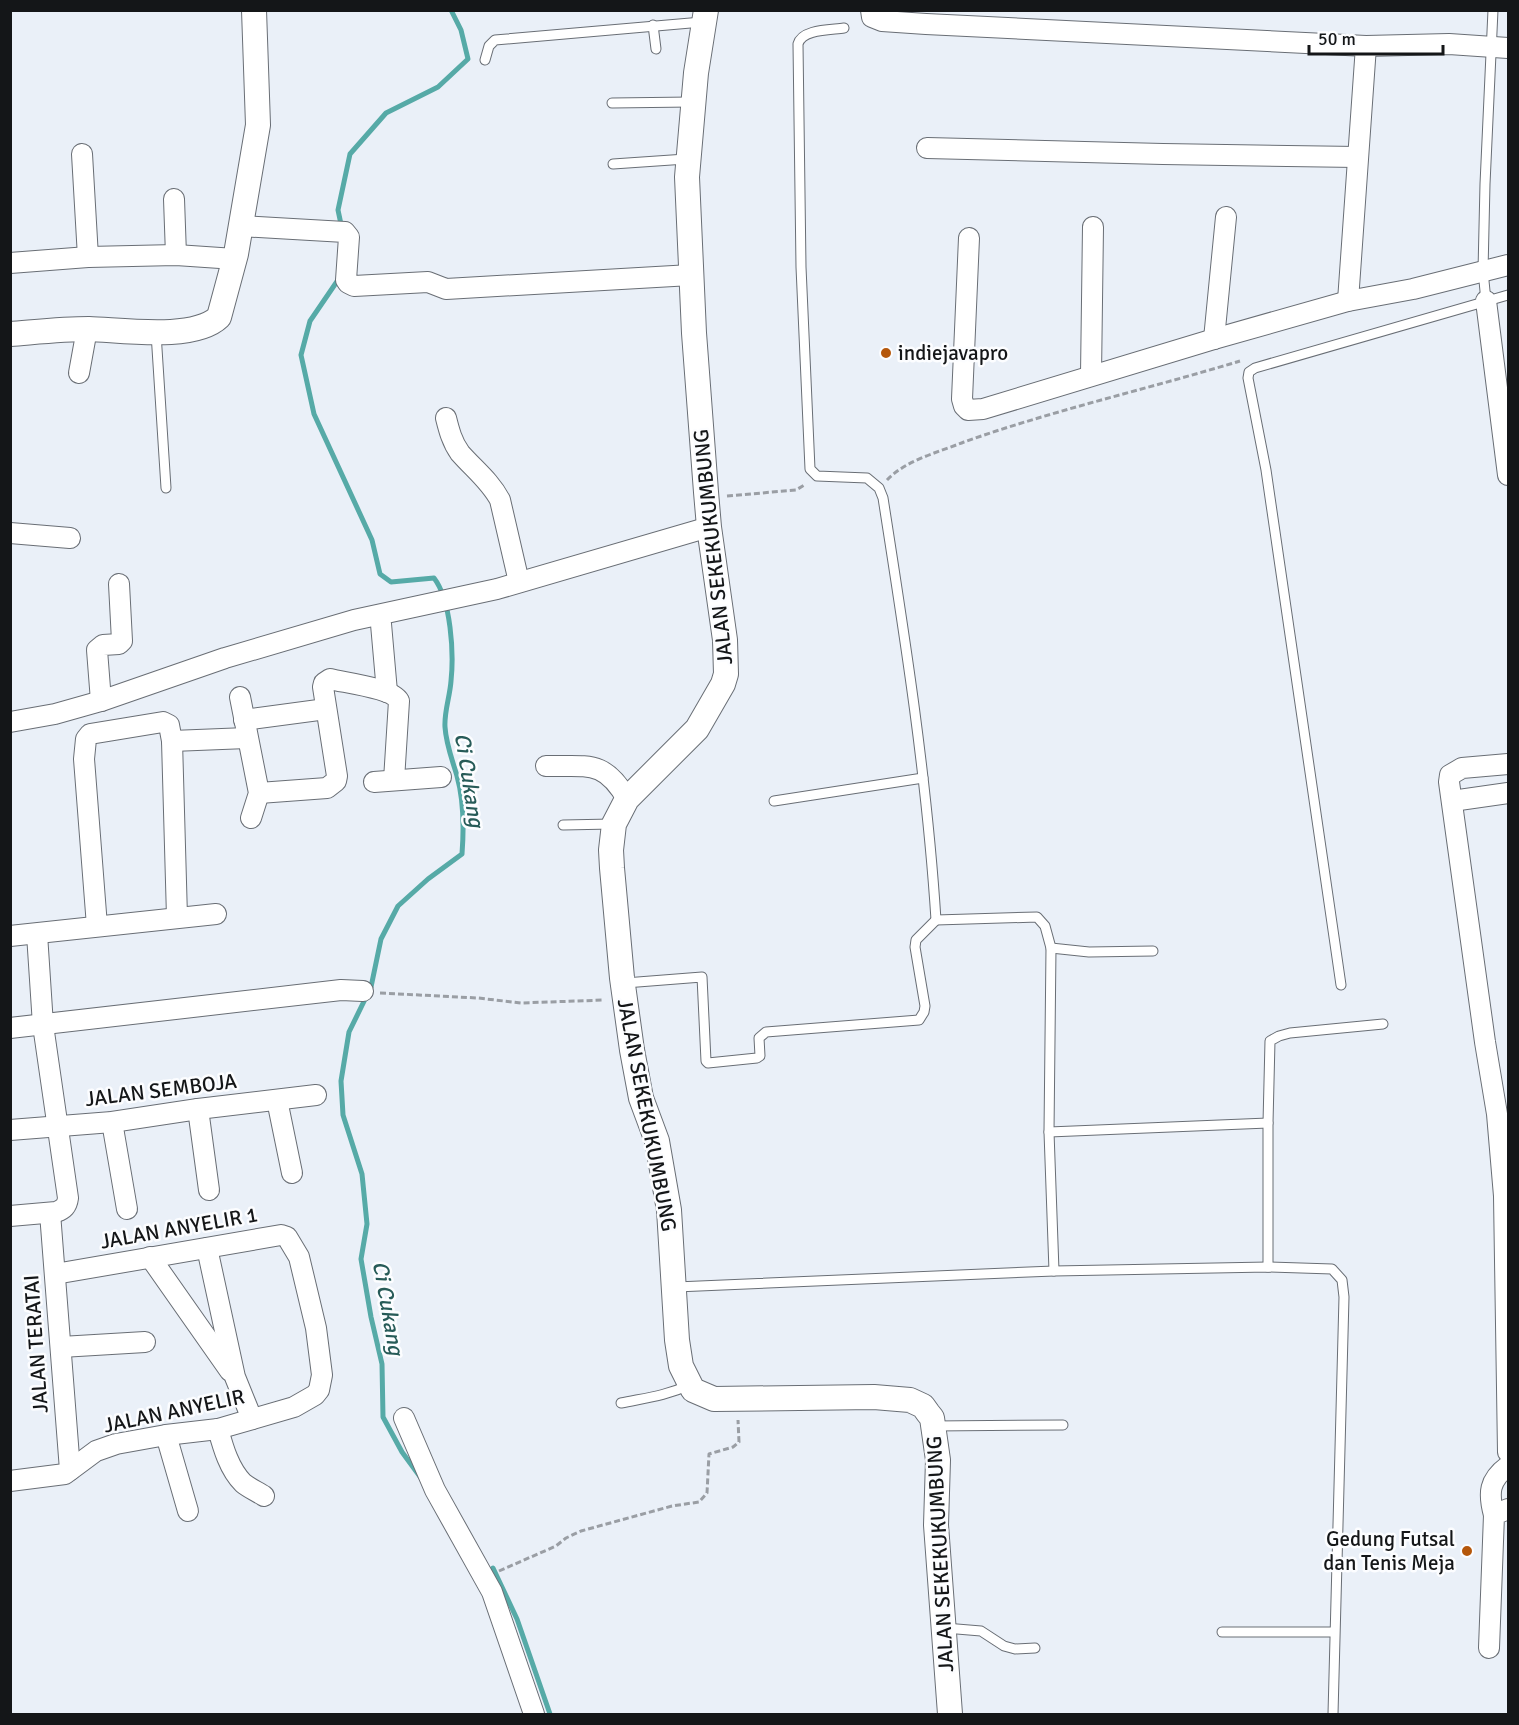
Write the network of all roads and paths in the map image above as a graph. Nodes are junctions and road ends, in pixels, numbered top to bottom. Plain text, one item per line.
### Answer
1 (254, 10) edge
2 (871, 10) edge
3 (1493, 10) edge
4 (706, 16) edge
5 (653, 25) junction
6 (844, 28) dead end
7 (1366, 46) junction
8 (1500, 47) edge
9 (656, 50) dead end
10 (485, 60) dead end
11 (694, 102) junction
12 (612, 103) dead end
13 (927, 148) dead end
14 (82, 154) dead end
15 (1357, 157) junction
16 (688, 159) junction
17 (614, 164) dead end
18 (174, 199) dead end
19 (1226, 217) dead end
20 (241, 226) junction
21 (1093, 227) dead end
22 (969, 238) dead end
23 (176, 255) junction
24 (88, 257) junction
25 (235, 259) junction
26 (10, 263) edge
27 (1509, 265) edge
28 (1483, 271) junction
29 (691, 275) junction
30 (1509, 295) edge
31 (1348, 301) junction
32 (1486, 301) junction
33 (87, 329) junction
34 (156, 333) junction
35 (10, 334) edge
36 (1214, 339) junction
37 (1241, 361) dead end
38 (79, 373) dead end
39 (1091, 375) junction
40 (446, 418) dead end
41 (1505, 427) edge
42 (1509, 475) edge
43 (817, 476) junction
44 (166, 488) dead end
45 (879, 489) junction
46 (706, 498) junction
47 (709, 527) junction
48 (10, 533) edge
49 (70, 538) dead end
50 (519, 582) junction
51 (119, 584) dead end
52 (381, 624) dead end
53 (387, 692) junction
54 (240, 697) dead end
55 (101, 701) junction
56 (326, 709) junction
57 (10, 722) edge
58 (245, 729) junction
59 (172, 741) junction
60 (1509, 764) edge
61 (546, 766) dead end
62 (441, 777) dead end
63 (923, 778) junction
64 (259, 793) junction
65 (1509, 793) edge
66 (627, 799) junction
67 (774, 801) dead end
68 (1452, 801) junction
69 (251, 818) dead end
70 (614, 824) junction
71 (563, 825) dead end
72 (216, 914) dead end
73 (177, 917) junction
74 (936, 920) junction
75 (97, 926) junction
76 (37, 934) junction
77 (10, 936) edge
78 (1051, 948) junction
79 (1154, 951) dead end
80 (1341, 986) dead end
81 (623, 990) junction
82 (370, 992) joint
83 (1383, 1024) dead end
84 (43, 1025) junction
85 (10, 1028) edge
86 (316, 1095) dead end
87 (278, 1100) junction
88 (198, 1109) junction
89 (112, 1122) junction
90 (1268, 1123) junction
91 (57, 1128) junction
92 (10, 1130) edge
93 (1049, 1131) junction
94 (292, 1173) dead end
95 (209, 1190) dead end
96 (127, 1209) dead end
97 (50, 1214) junction
98 (10, 1216) edge
99 (207, 1248) junction
100 (150, 1257) junction
101 (298, 1257) joint
102 (1268, 1267) junction
103 (1054, 1271) junction
104 (56, 1274) junction
105 (675, 1287) junction
106 (145, 1342) dead end
107 (61, 1347) junction
108 (235, 1377) junction
109 (688, 1385) junction
110 (737, 1400) junction
111 (621, 1403) dead end
112 (404, 1418) dead end
113 (252, 1419) junction
114 (1063, 1425) dead end
115 (933, 1426) junction
116 (218, 1429) junction
117 (166, 1435) junction
118 (1509, 1452) edge
119 (1509, 1466) edge
120 (70, 1470) junction
121 (10, 1481) edge
122 (264, 1496) dead end
123 (188, 1510) dead end
124 (1501, 1512) edge
125 (502, 1569) dead end
126 (943, 1628) junction
127 (1222, 1632) dead end
128 (1334, 1632) junction
129 (1035, 1648) dead end
130 (1489, 1648) dead end
131 (534, 1714) edge
132 (950, 1714) edge
133 (1333, 1714) edge

1 - 20 street
2 - 7 street
3 - 8 lane
4 - 5 lane
4 - 11 street, JALAN SEKEKUKUMBUNG
5 - 9 lane
5 - 10 lane
6 - 43 lane
7 - 8 street
7 - 15 street
8 - 28 lane
11 - 12 lane
11 - 16 street, JALAN SEKEKUKUMBUNG
13 - 15 street
14 - 24 street
15 - 31 street
16 - 17 lane
16 - 29 street, JALAN SEKEKUKUMBUNG
18 - 23 street
19 - 36 street
20 - 25 street
20 - 29 street
21 - 39 street
22 - 39 street
23 - 24 street
23 - 25 street
24 - 26 street
25 - 34 street
27 - 28 street
28 - 31 street
28 - 32 lane
29 - 46 street, JALAN SEKEKUKUMBUNG
30 - 32 lane
31 - 36 street
32 - 41 street
32 - 80 lane
33 - 34 street
33 - 35 street
33 - 38 street
34 - 44 lane
36 - 39 street
37 - 45 path
40 - 50 street
41 - 42 street
43 - 45 lane
43 - 46 path
45 - 63 lane
46 - 47 street, JALAN SEKEKUKUMBUNG
47 - 50 street
47 - 66 street, JALAN SEKEKUKUMBUNG
48 - 49 street
50 - 55 street
51 - 55 street
52 - 53 street
53 - 56 street
53 - 62 street
54 - 58 street
55 - 57 street
56 - 58 street
56 - 64 street
58 - 59 street
58 - 64 street
59 - 73 street
59 - 75 street
60 - 68 street
61 - 66 street
63 - 67 lane
63 - 74 lane
64 - 69 street
65 - 68 street
66 - 70 street, JALAN SEKEKUKUMBUNG
68 - 118 street
70 - 71 lane
70 - 81 street, JALAN SEKEKUKUMBUNG
72 - 73 street
73 - 75 street
74 - 78 lane
74 - 81 lane
75 - 76 street
76 - 77 street
76 - 84 street
78 - 79 lane
78 - 93 lane
81 - 82 path
81 - 105 street, JALAN SEKEKUKUMBUNG
82 - 84 street
83 - 90 lane
84 - 85 street
84 - 91 street
86 - 87 street, JALAN SEMBOJA
87 - 88 street, JALAN SEMBOJA
87 - 94 street
88 - 89 street, JALAN SEMBOJA
88 - 95 street
89 - 91 street, JALAN SEMBOJA
89 - 96 street
90 - 93 lane
90 - 102 lane
91 - 92 street, JALAN SEMBOJA
91 - 97 street
93 - 103 lane
97 - 98 street
97 - 104 street, JALAN TERATAI
99 - 100 street, JALAN ANYELIR 1
99 - 101 street, JALAN ANYELIR 1
99 - 108 street
100 - 104 street, JALAN ANYELIR 1
100 - 108 street
101 - 113 street, JALAN ANYELIR
102 - 103 lane
102 - 128 lane
103 - 105 lane
104 - 107 street, JALAN TERATAI
105 - 109 street, JALAN SEKEKUKUMBUNG
106 - 107 street
107 - 120 street, JALAN TERATAI
108 - 113 street
109 - 110 street, JALAN SEKEKUKUMBUNG
109 - 111 lane
110 - 115 street, JALAN SEKEKUKUMBUNG
110 - 125 path
112 - 131 street
113 - 116 street, JALAN ANYELIR
114 - 115 lane
115 - 126 street, JALAN SEKEKUKUMBUNG
116 - 117 street, JALAN ANYELIR
116 - 122 street
117 - 120 street, JALAN ANYELIR
117 - 123 street
119 - 124 street
120 - 121 street, JALAN ANYELIR
124 - 130 street
126 - 129 lane
126 - 132 street, JALAN SEKEKUKUMBUNG
127 - 128 lane
128 - 133 lane

